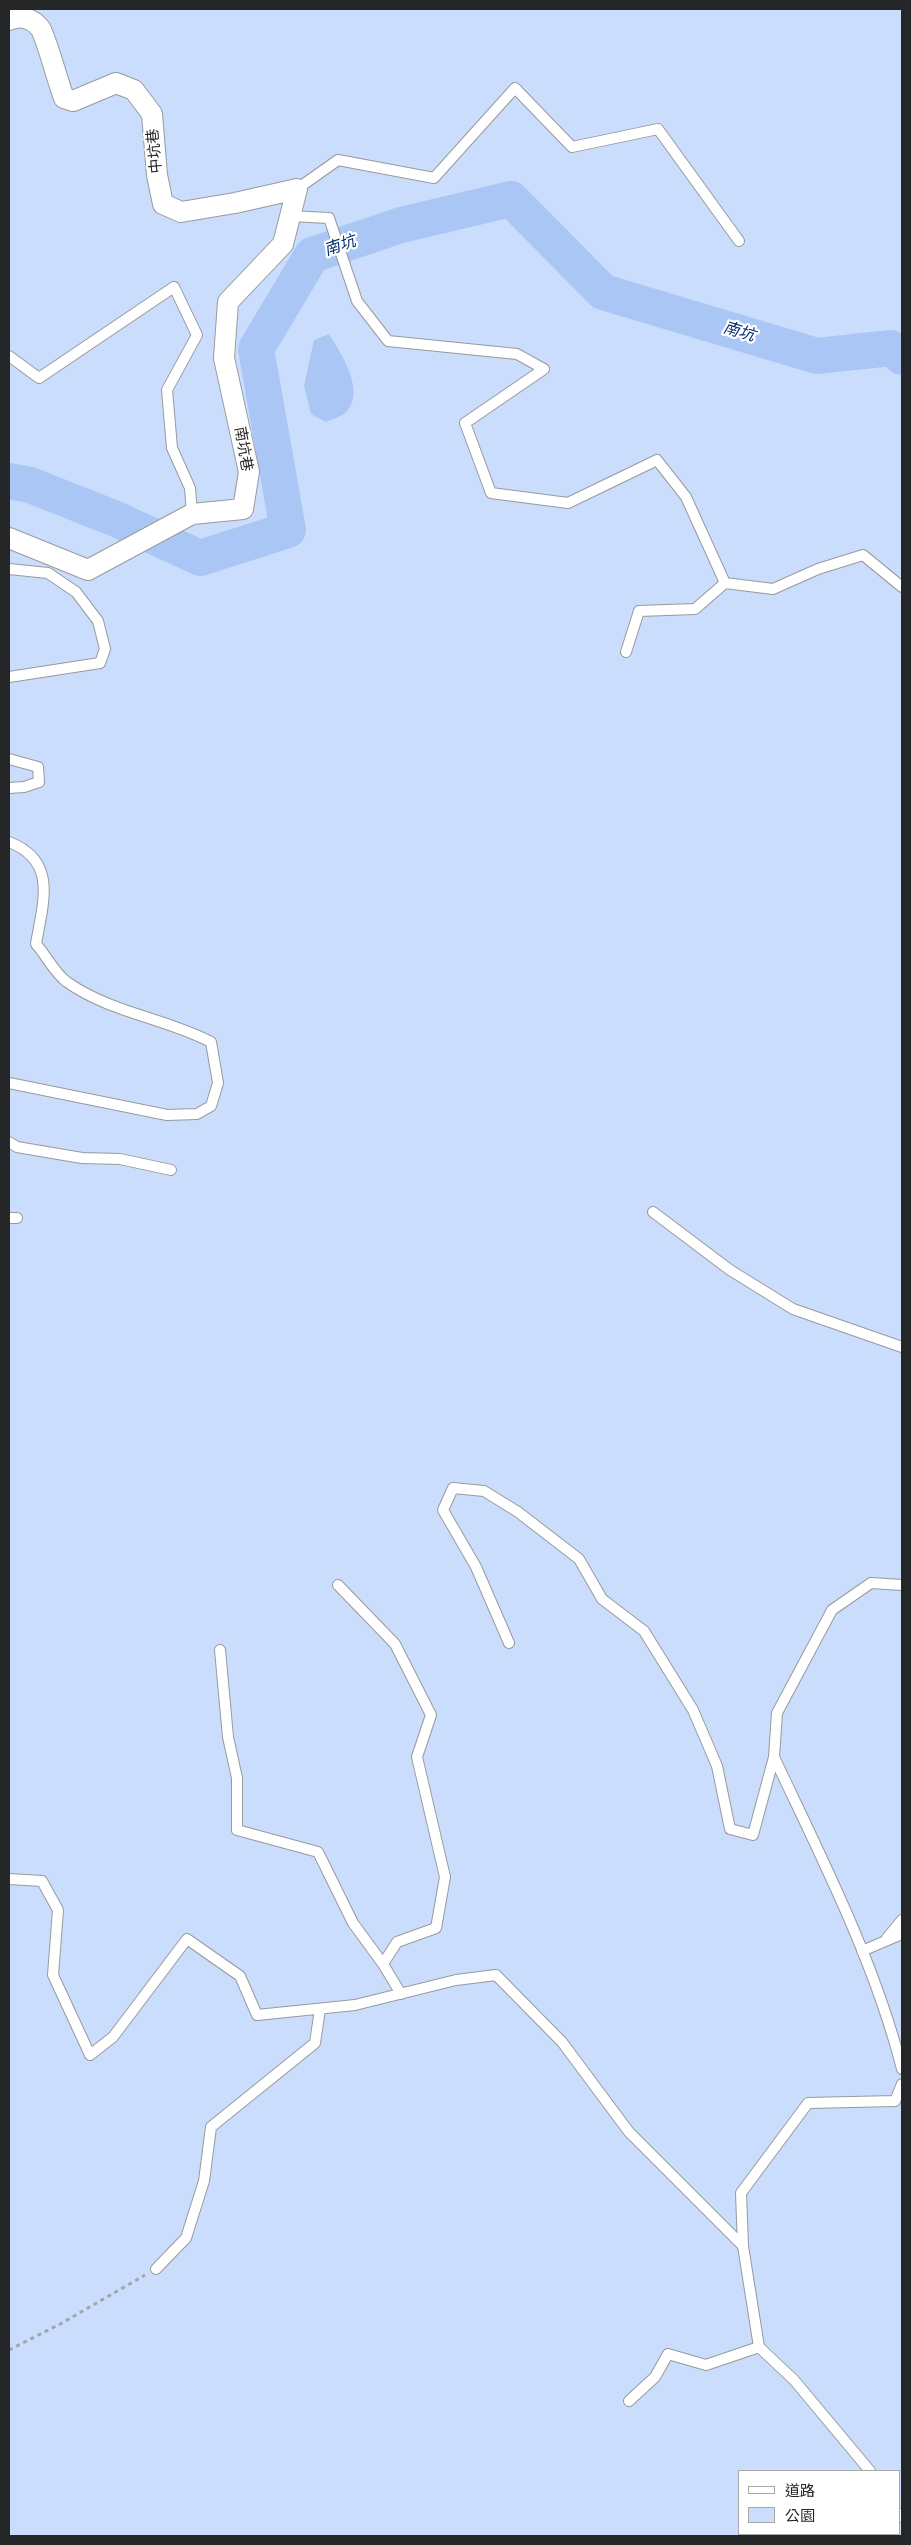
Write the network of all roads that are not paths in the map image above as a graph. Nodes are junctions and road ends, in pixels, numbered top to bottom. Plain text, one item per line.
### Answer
1 (9, 20) edge
2 (297, 188) junction
3 (290, 216) junction
4 (739, 241) dead end
5 (9, 356) edge
6 (192, 514) junction
7 (9, 538) edge
8 (9, 568) edge
9 (725, 583) junction
10 (902, 587) edge
11 (626, 652) dead end
12 (9, 677) edge
13 (9, 759) edge
14 (9, 788) edge
15 (9, 842) edge
16 (9, 1083) edge
17 (9, 1142) edge
18 (171, 1170) dead end
19 (653, 1212) dead end
20 (902, 1347) edge
21 (338, 1585) dead end
22 (902, 1585) edge
23 (509, 1643) dead end
24 (220, 1650) dead end
25 (774, 1757) junction
26 (9, 1879) edge
27 (902, 1920) edge
28 (902, 1934) edge
29 (885, 1941) junction
30 (862, 1951) junction
31 (383, 1964) junction
32 (401, 1994) junction
33 (320, 2009) junction
34 (902, 2069) edge
35 (902, 2084) edge
36 (743, 2246) junction
37 (156, 2269) road end
38 (759, 2347) junction
39 (629, 2402) dead end
40 (869, 2470) edge

1 - 2 street, 中坑巷
2 - 3 street, 南坑巷
2 - 4 lane
3 - 6 street, 南坑巷
3 - 9 lane
5 - 6 lane
6 - 7 street, 南坑巷
8 - 12 lane
9 - 10 lane
9 - 11 lane
13 - 14 lane
15 - 16 lane
17 - 18 lane
19 - 20 lane
21 - 31 lane
22 - 25 lane
23 - 25 lane
24 - 31 lane
25 - 30 lane
26 - 33 lane
27 - 29 lane
28 - 29 lane
29 - 30 lane
30 - 34 lane
31 - 32 lane
32 - 33 lane
32 - 36 lane
33 - 37 lane
35 - 36 lane
36 - 38 lane
38 - 39 lane
38 - 40 lane

